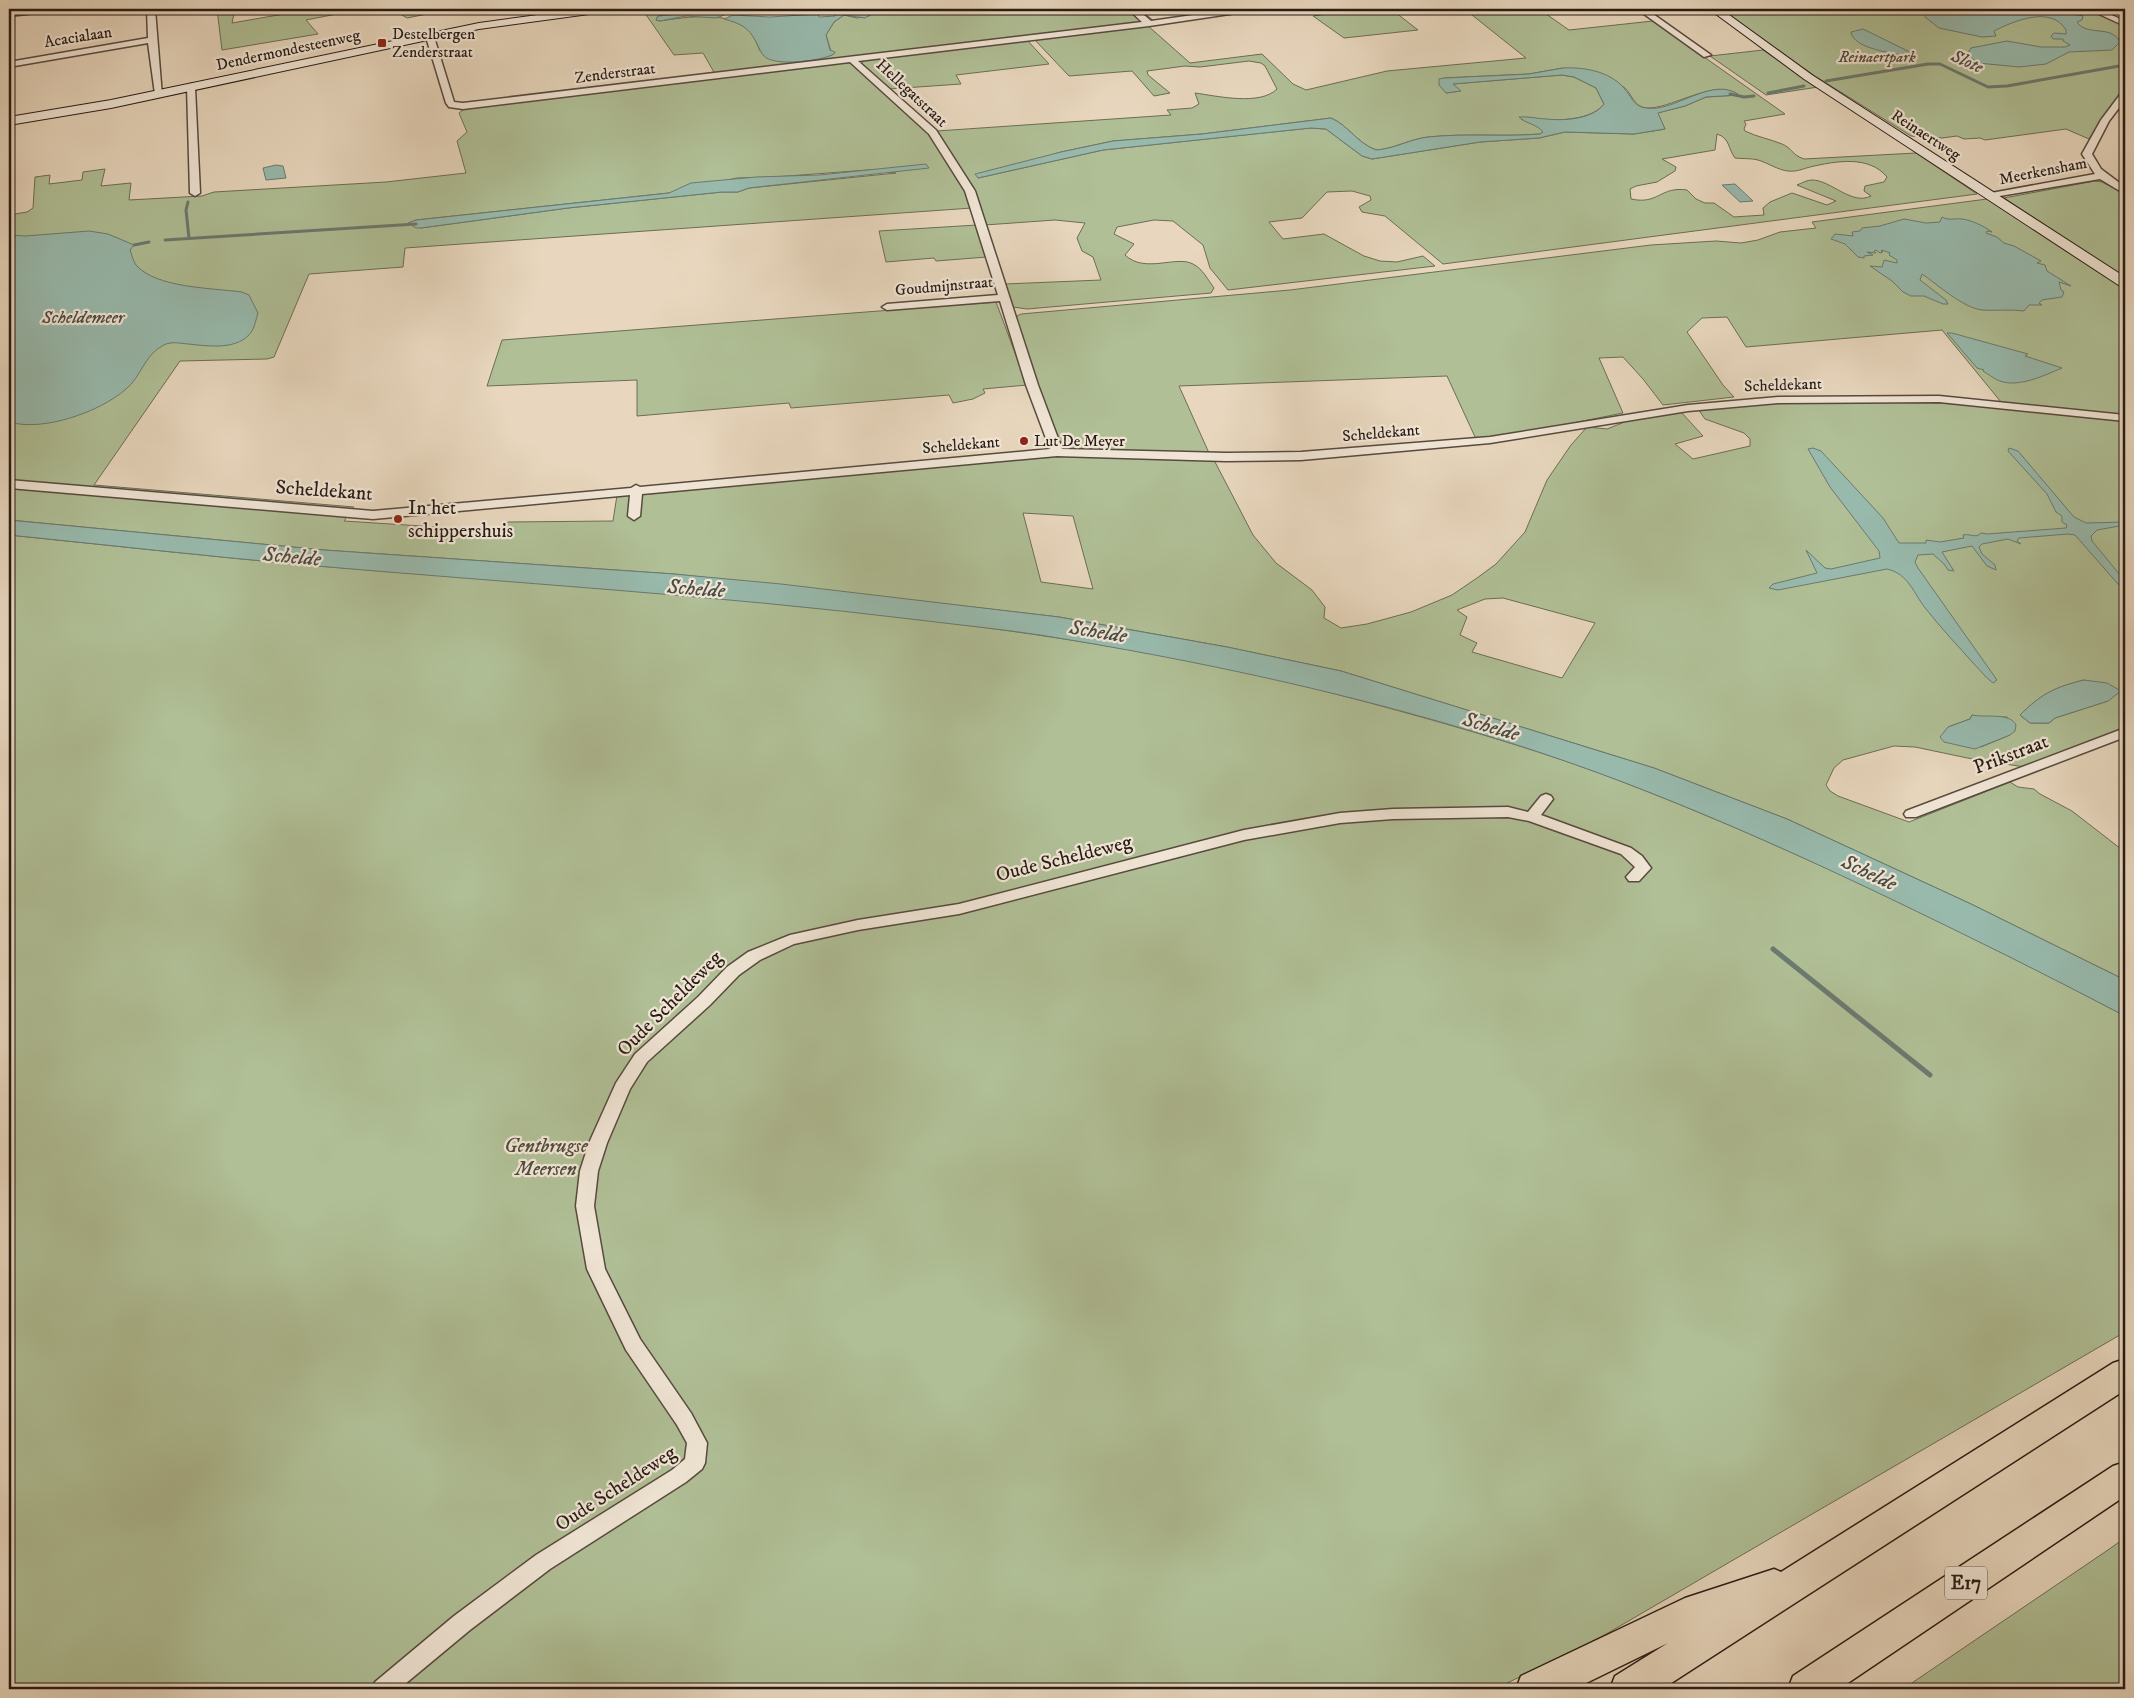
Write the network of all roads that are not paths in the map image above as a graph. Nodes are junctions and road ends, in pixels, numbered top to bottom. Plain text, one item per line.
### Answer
1 (56, 9) edge
2 (151, 9) edge
3 (604, 9) edge
4 (1132, 9) edge
5 (1250, 9) edge
6 (1641, 9) edge
7 (1714, 9) edge
8 (2092, 9) edge
9 (9, 14) edge
10 (1149, 24) junction
11 (2125, 24) edge
12 (430, 37) junction
13 (152, 40) junction
14 (1707, 55) dead end
15 (852, 60) junction
16 (9, 64) edge
17 (191, 87) junction
18 (159, 94) junction
19 (2125, 94) edge
20 (9, 121) edge
21 (2101, 176) junction
22 (2125, 191) edge
23 (195, 194) dead end
24 (1991, 196) junction
25 (2125, 282) edge
26 (1004, 298) junction
27 (887, 307) dead end
28 (2125, 418) edge
29 (1057, 452) junction
30 (9, 484) edge
31 (636, 490) junction
32 (634, 516) dead end
33 (2125, 732) edge
34 (1546, 799) dead end
35 (1910, 814) dead end
36 (1532, 817) junction
37 (1634, 878) dead end
38 (2125, 1372) edge
39 (2125, 1477) edge
40 (1808, 1575) junction
41 (383, 1689) edge
42 (1535, 1689) edge
43 (1629, 1689) edge
44 (1808, 1689) edge

1 - 9 street
2 - 13 street
3 - 12 main road, Dendermondesteenweg
4 - 10 street
5 - 10 street, Hellegatstraat
6 - 14 street
7 - 24 main road, Reinaertweg
8 - 11 street
10 - 15 street, Hellegatstraat
12 - 15 street, Zenderstraat
12 - 17 main road, Dendermondesteenweg
13 - 16 street, Acacialaan
13 - 18 street
15 - 26 street, Hellegatstraat
17 - 18 main road, Dendermondesteenweg
17 - 23 street
18 - 20 main road, Dendermondesteenweg
19 - 21 street
21 - 22 street
21 - 24 street, Meerkensham
24 - 25 main road, Reinaertweg
26 - 27 street, Goudmijnstraat
26 - 29 street, Hellegatstraat
28 - 29 street, Scheldekant
29 - 31 street, Scheldekant
30 - 31 street, Scheldekant
31 - 32 street
33 - 35 street, Prikstraat
34 - 36 street
36 - 37 street, Oude Scheldeweg
36 - 41 street, Oude Scheldeweg
38 - 40 highway
39 - 44 highway, E17
40 - 42 highway
40 - 43 highway

